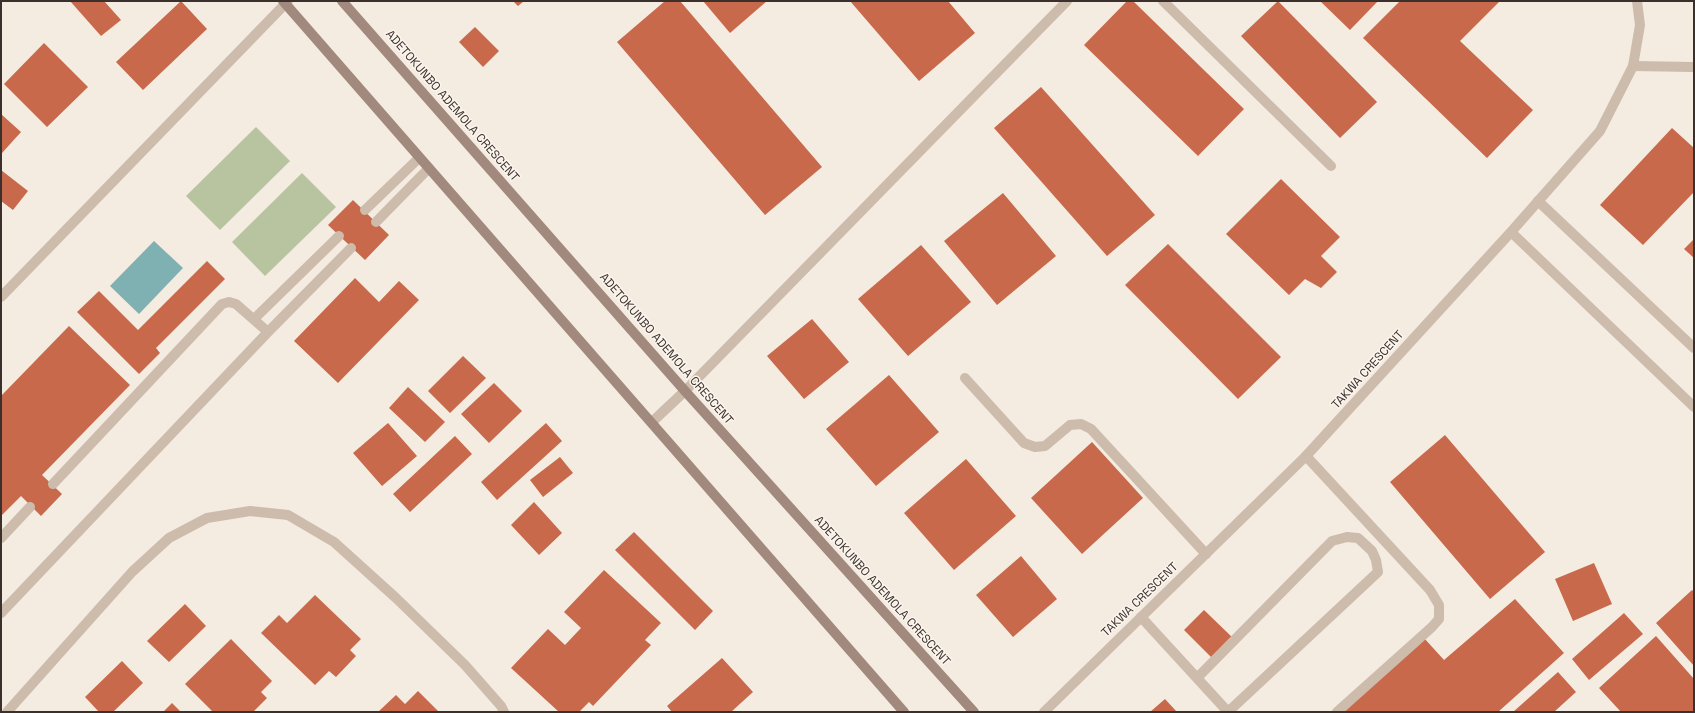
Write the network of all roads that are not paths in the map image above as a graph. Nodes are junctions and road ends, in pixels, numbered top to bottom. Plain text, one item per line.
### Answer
1 (342, 1) edge
2 (1067, 1) edge
3 (1164, 1) edge
4 (1637, 1) edge
5 (286, 2) edge
6 (1633, 66) junction
7 (1694, 66) edge
8 (419, 158) junction
9 (1331, 166) dead end
10 (429, 168) junction
11 (1538, 201) junction
12 (365, 210) dead end
13 (376, 222) dead end
14 (1511, 232) junction
15 (339, 236) dead end
16 (351, 248) dead end
17 (1, 297) edge
18 (254, 319) junction
19 (268, 332) junction
20 (1694, 348) edge
21 (965, 378) dead end
22 (685, 391) junction
23 (1694, 407) edge
24 (652, 422) junction
25 (1306, 456) junction
26 (53, 484) dead end
27 (30, 507) dead end
28 (1, 538) edge
29 (1206, 554) junction
30 (1, 613) edge
31 (1141, 617) junction
32 (1198, 678) junction
33 (7, 712) edge
34 (504, 712) edge
35 (904, 712) edge
36 (974, 712) edge
37 (1044, 712) edge
38 (1337, 712) edge

1 - 22 main road, ADETOKUNBO ADEMOLA CRESCENT
2 - 22 street
3 - 9 street
4 - 6 street, TAKWA CRESCENT
5 - 8 main road
5 - 17 street
6 - 7 street
6 - 11 street, TAKWA CRESCENT
8 - 10 main road
8 - 12 street
10 - 13 street
10 - 24 main road
11 - 14 street, TAKWA CRESCENT
11 - 20 street
14 - 23 street
14 - 25 street, TAKWA CRESCENT
15 - 18 street
16 - 19 street
18 - 19 street
18 - 26 street
19 - 30 street
21 - 29 street
22 - 24 street
22 - 36 main road, ADETOKUNBO ADEMOLA CRESCENT
24 - 35 main road
25 - 29 street, TAKWA CRESCENT
25 - 38 street
27 - 28 street
29 - 31 street, TAKWA CRESCENT
31 - 32 street
31 - 37 street, TAKWA CRESCENT
32 - 32 street
33 - 34 street

